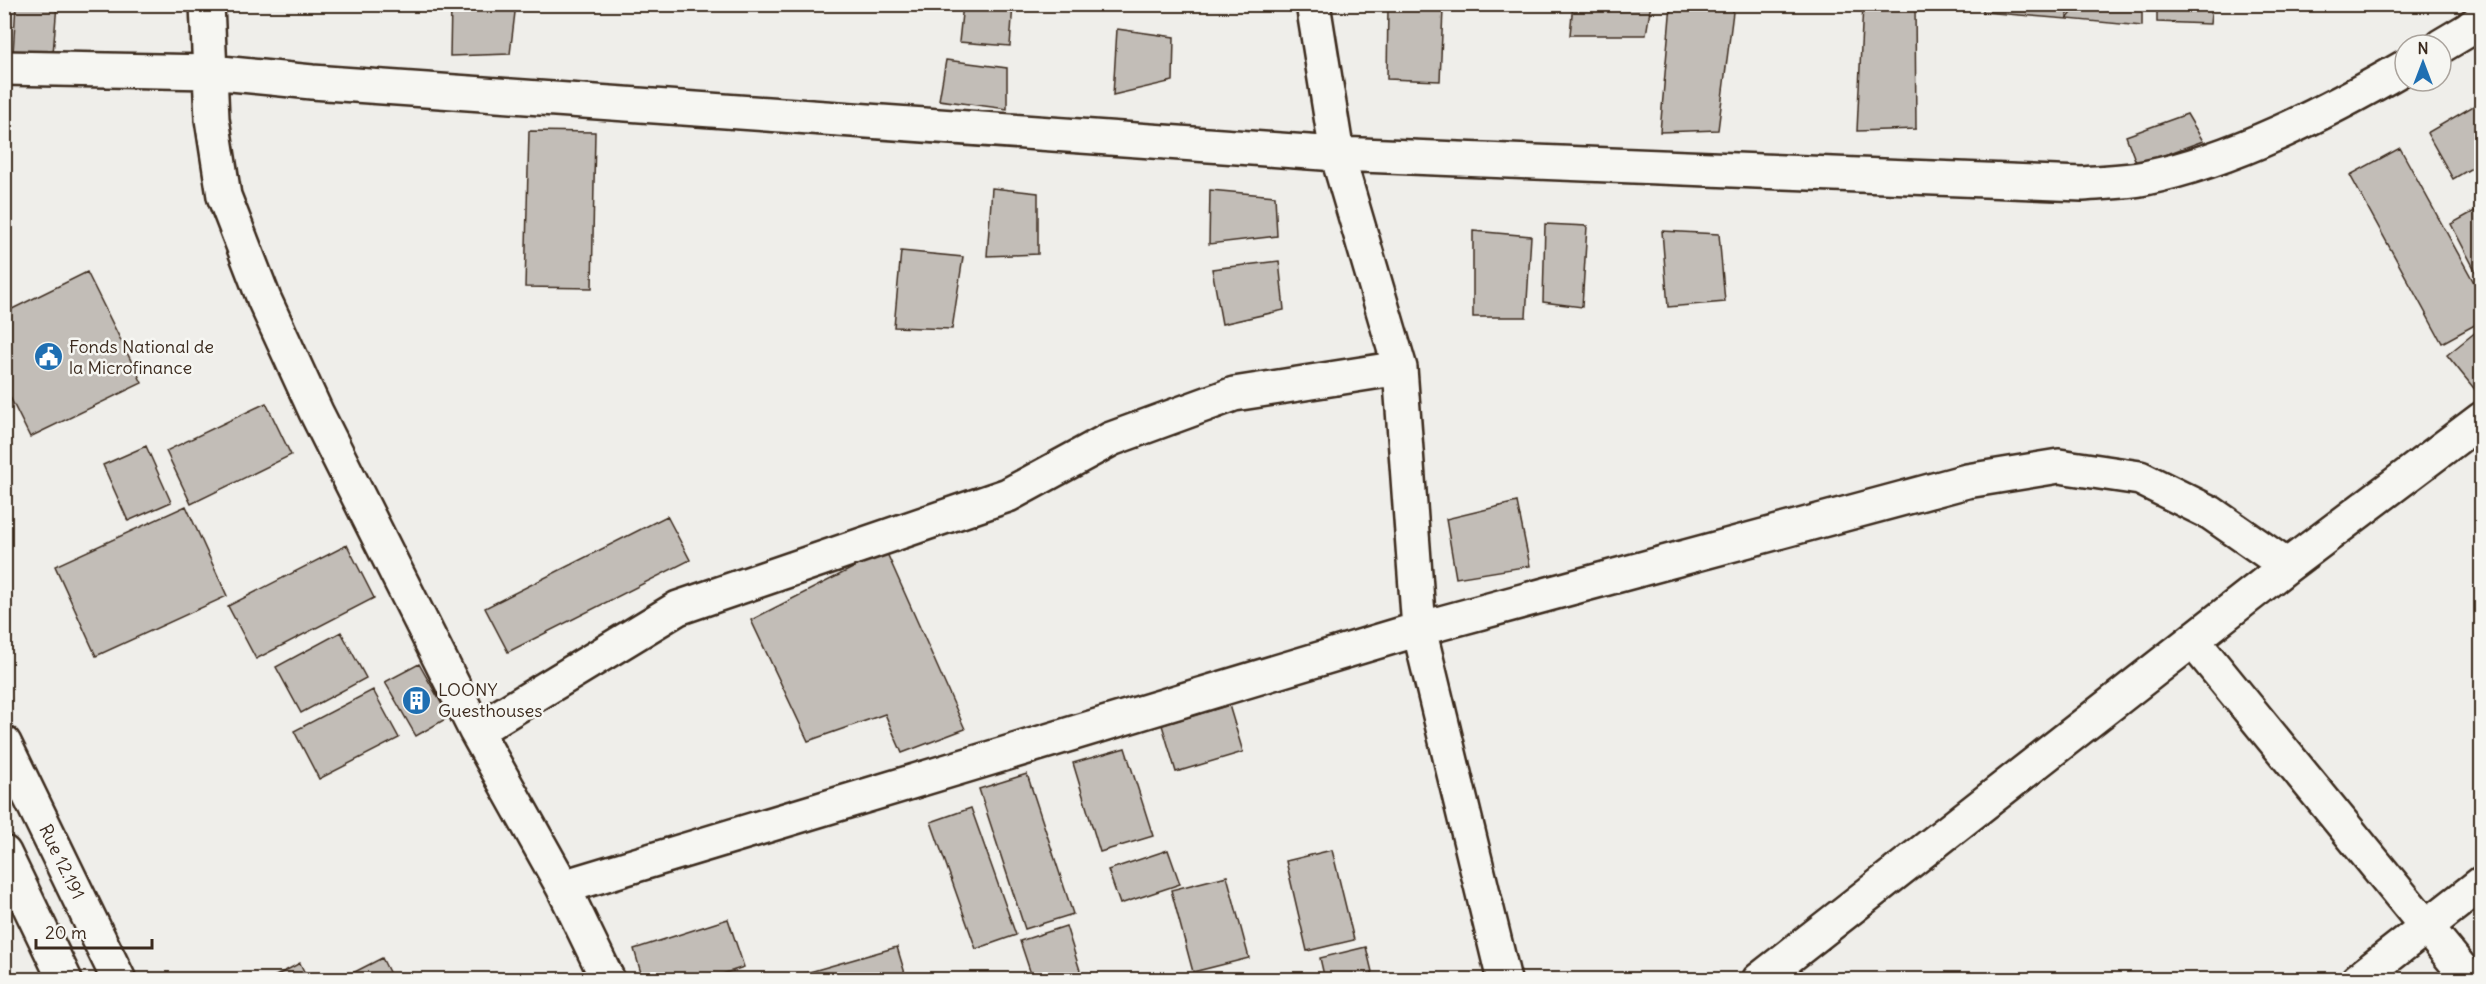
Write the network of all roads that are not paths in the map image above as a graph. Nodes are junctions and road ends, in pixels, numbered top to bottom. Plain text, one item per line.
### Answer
1 (207, 4) edge
2 (1313, 4) edge
3 (2481, 19) edge
4 (2453, 39) edge
5 (4, 68) edge
6 (211, 72) junction
7 (2393, 74) edge
8 (1337, 154) junction
9 (1400, 368) junction
10 (2481, 419) edge
11 (2287, 567) junction
12 (1419, 629) junction
13 (2194, 642) junction
14 (476, 730) junction
15 (4, 743) edge
16 (4, 853) edge
17 (2481, 884) edge
18 (563, 887) junction
19 (2427, 926) junction
20 (1500, 978) edge
21 (65, 980) edge
22 (119, 980) edge
23 (608, 980) edge
24 (1759, 980) edge
25 (2358, 980) edge
26 (2470, 980) edge

1 - 6 street
2 - 8 street
3 - 4 street
5 - 6 street
6 - 8 street
6 - 14 street
7 - 8 street
8 - 9 street
9 - 12 street
9 - 14 street
10 - 11 street
11 - 12 street
11 - 13 street
12 - 18 street
12 - 20 street
13 - 19 street
13 - 24 street
14 - 18 street
15 - 22 street, Rue 12.191
16 - 21 street
17 - 19 street
18 - 23 street
19 - 25 street
19 - 26 street

